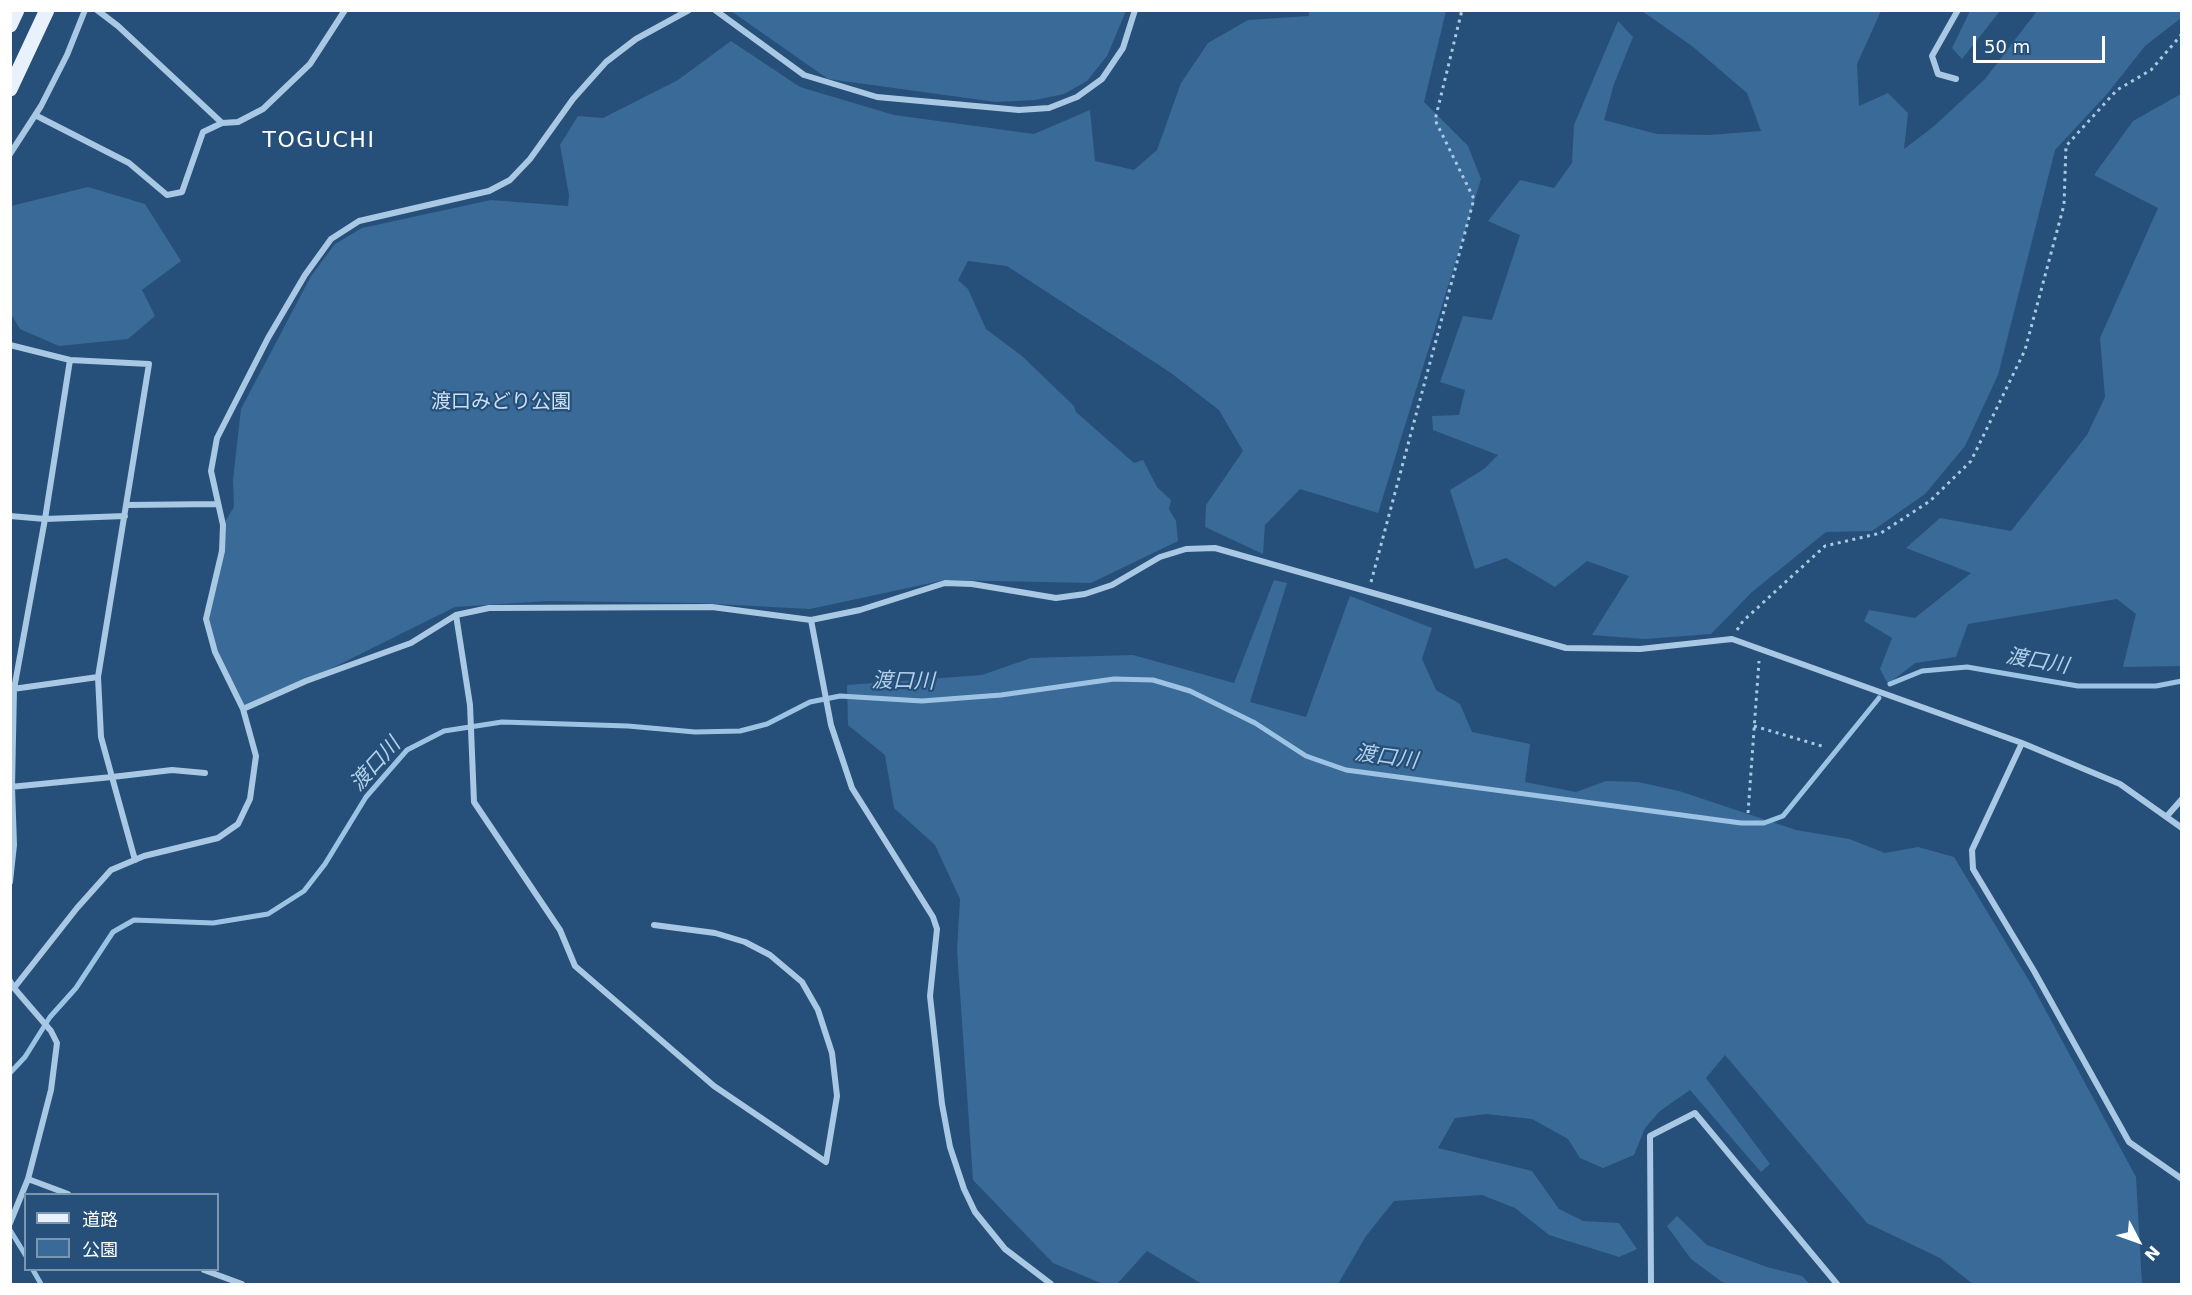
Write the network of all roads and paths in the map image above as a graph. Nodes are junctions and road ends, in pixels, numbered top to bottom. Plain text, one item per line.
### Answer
1 (17, 10) edge
2 (47, 10) edge
3 (85, 10) edge
4 (97, 10) edge
5 (345, 10) edge
6 (688, 10) edge
7 (715, 10) edge
8 (1136, 10) edge
9 (1462, 10) edge
10 (1958, 10) edge
11 (10, 25) edge
12 (2181, 34) edge
13 (1956, 79) dead end
14 (10, 89) edge
15 (35, 115) junction
16 (222, 123) junction
17 (10, 154) edge
18 (10, 345) edge
19 (70, 360) junction
20 (218, 504) junction
21 (127, 505) junction
22 (10, 516) edge
23 (125, 516) junction
24 (45, 519) junction
25 (1369, 591) junction
26 (456, 615) junction
27 (811, 620) junction
28 (1732, 639) junction
29 (1760, 650) junction
30 (99, 677) junction
31 (12, 688) edge
32 (243, 709) junction
33 (1754, 726) junction
34 (2022, 743) junction
35 (1826, 747) dead end
36 (205, 773) dead end
37 (112, 777) junction
38 (11, 788) edge
39 (2181, 799) edge
40 (1748, 813) dead end
41 (2167, 816) junction
42 (2181, 828) edge
43 (12, 846) edge
44 (135, 860) junction
45 (10, 882) edge
46 (654, 925) dead end
47 (10, 981) edge
48 (12, 988) edge
49 (28, 1179) junction
50 (2181, 1179) edge
51 (65, 1193) edge
52 (10, 1223) edge
53 (209, 1271) edge
54 (242, 1284) edge
55 (1051, 1284) edge
56 (1651, 1284) edge
57 (1837, 1284) edge

1 - 11 main road
2 - 14 main road
3 - 15 street
4 - 16 street
5 - 16 street
6 - 20 street
7 - 8 street
9 - 25 path
10 - 13 street
12 - 28 path
15 - 16 street
15 - 17 street
18 - 19 street
19 - 21 street
19 - 24 street
20 - 21 street
20 - 32 street
21 - 23 street
22 - 24 street
23 - 24 street
23 - 30 street
24 - 31 street
25 - 27 street
25 - 28 street
26 - 27 street
26 - 32 street
26 - 46 street
27 - 55 street
28 - 29 street
29 - 33 path
29 - 34 street
30 - 31 street
30 - 37 street
31 - 38 street
32 - 44 street
33 - 35 path
33 - 40 path
34 - 41 street
34 - 50 street
36 - 37 street
37 - 38 street
37 - 44 street
38 - 43 street
39 - 41 street
41 - 42 street
43 - 45 street
44 - 48 street
47 - 48 street
48 - 49 street
49 - 51 street
49 - 52 street
53 - 54 street
56 - 57 street

